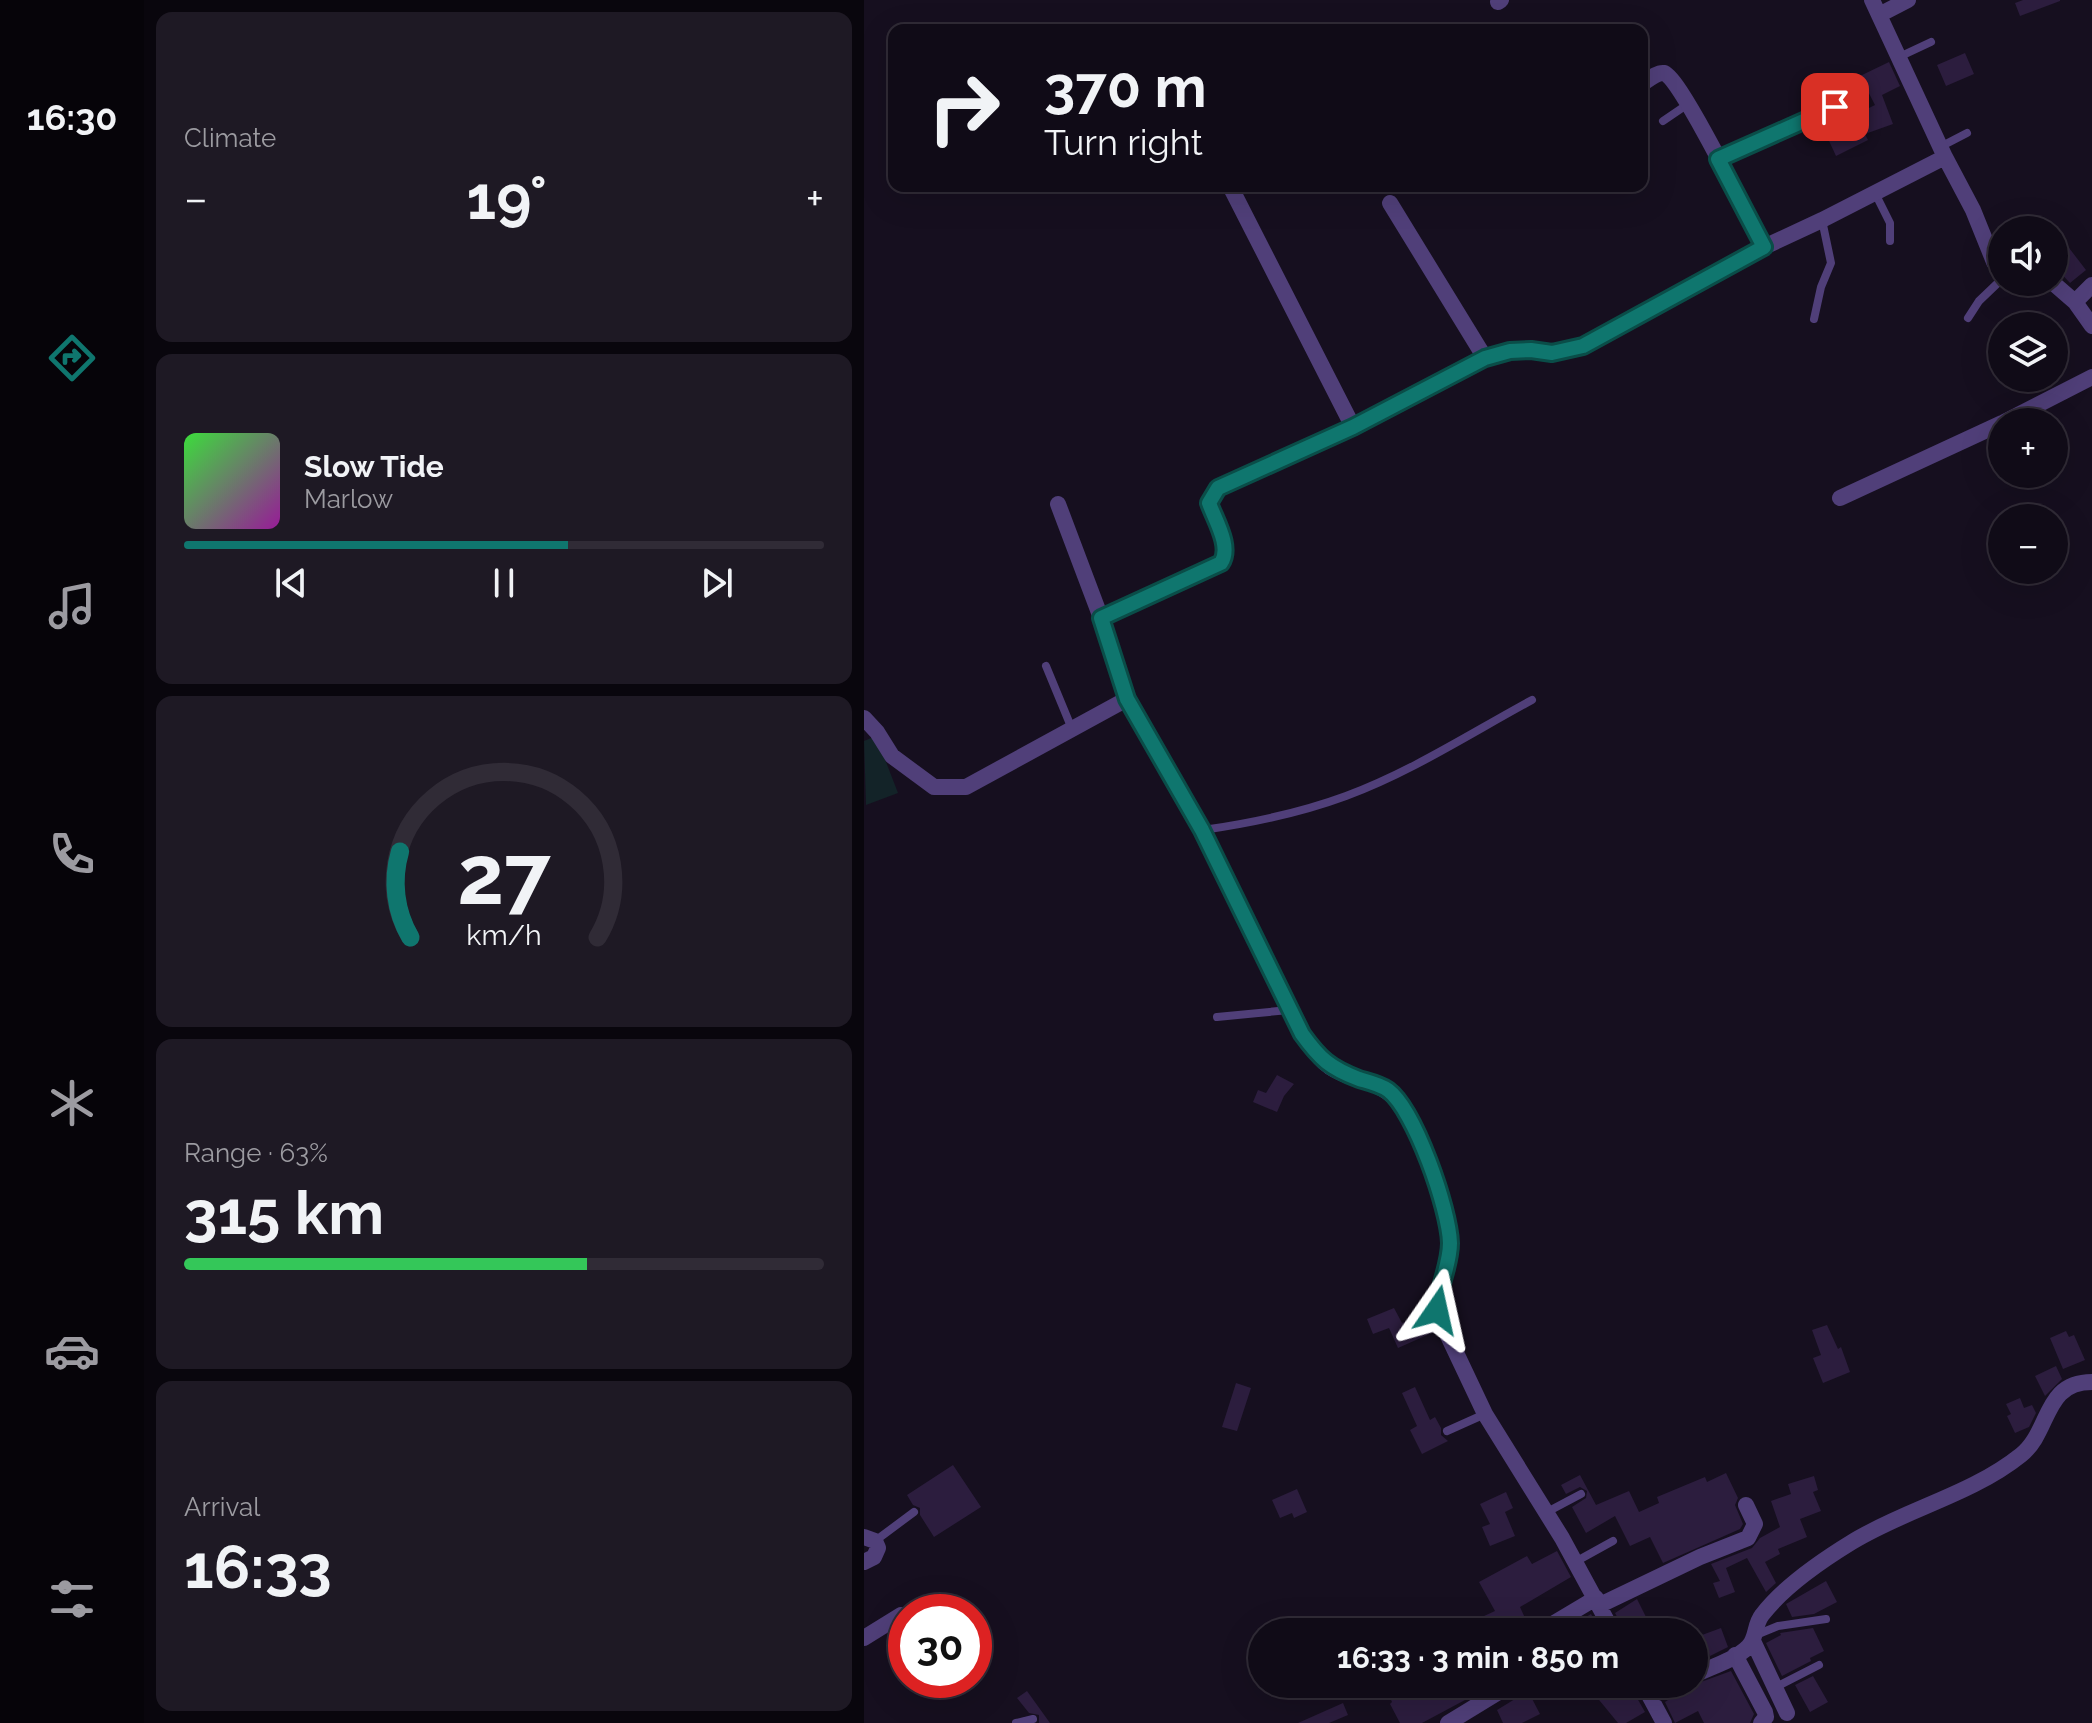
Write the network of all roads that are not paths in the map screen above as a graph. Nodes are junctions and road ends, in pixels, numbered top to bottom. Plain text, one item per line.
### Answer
1 (1908, 0) edge
2 (1876, 8) edge
3 (1931, 42) dead end
4 (1898, 57) junction
5 (1648, 80) edge
6 (1855, 98) dead end
7 (1688, 104) junction
8 (1663, 121) dead end
9 (1967, 133) dead end
10 (1942, 152) junction
11 (1718, 159) junction
12 (1233, 192) edge
13 (1875, 193) junction
14 (1390, 203) dead end
15 (1822, 220) junction
16 (1890, 241) dead end
17 (1764, 247) junction
18 (1988, 247) edge
19 (2092, 285) edge
20 (1988, 292) edge
21 (2068, 296) edge
22 (2075, 302) junction
23 (1968, 318) dead end
24 (1814, 319) dead end
25 (2092, 326) edge
26 (1485, 358) junction
27 (2092, 377) edge
28 (2032, 408) edge
29 (1353, 427) junction
30 (1988, 430) edge
31 (1840, 498) dead end
32 (1058, 504) dead end
33 (1101, 618) junction
34 (1046, 666) dead end
35 (1127, 699) junction
36 (1532, 700) dead end
37 (864, 718) edge
38 (1073, 730) junction
39 (1202, 830) junction
40 (1290, 1010) junction
41 (1217, 1017) dead end
42 (2092, 1382) edge
43 (1485, 1414) junction
44 (1447, 1431) dead end
45 (1581, 1494) dead end
46 (1746, 1505) dead end
47 (914, 1512) dead end
48 (1547, 1512) junction
49 (870, 1539) edge
50 (1613, 1541) dead end
51 (864, 1562) edge
52 (1575, 1562) junction
53 (1598, 1602) junction
54 (1567, 1618) edge
55 (1603, 1618) edge
56 (1826, 1619) dead end
57 (888, 1623) edge
58 (864, 1638) edge
59 (1754, 1638) junction
60 (1735, 1655) junction
61 (1819, 1665) dead end
62 (1708, 1668) edge
63 (1775, 1688) junction
64 (1489, 1698) edge
65 (1651, 1698) edge
66 (1787, 1713) dead end
67 (1033, 1719) dead end
68 (1016, 1723) edge
69 (1448, 1723) edge
70 (1664, 1723) edge
71 (1761, 1723) edge

1 - 2 street
2 - 4 street
3 - 4 lane
4 - 10 street
5 - 7 street
6 - 11 street
7 - 8 lane
7 - 11 street
9 - 10 lane
10 - 13 street
10 - 18 street
11 - 17 street
12 - 29 street
13 - 15 street
13 - 16 lane
14 - 26 street
15 - 17 street
15 - 24 lane
17 - 26 street
19 - 22 street
20 - 23 lane
21 - 22 street
22 - 25 street
26 - 29 street
27 - 28 street
29 - 33 street
30 - 31 street
32 - 33 street
33 - 35 street
34 - 38 lane
35 - 38 street
35 - 39 street
36 - 39 lane
37 - 38 street
39 - 40 street
40 - 41 lane
40 - 43 street
42 - 59 street
43 - 44 lane
43 - 48 street
45 - 48 lane
46 - 53 street
47 - 49 lane
48 - 52 street
49 - 51 street
50 - 52 lane
52 - 53 street
53 - 54 street
53 - 55 street
56 - 59 lane
57 - 58 street
59 - 60 street
59 - 63 street
60 - 62 street
60 - 71 street
61 - 63 lane
63 - 66 street
64 - 69 street
65 - 70 street
67 - 68 lane

